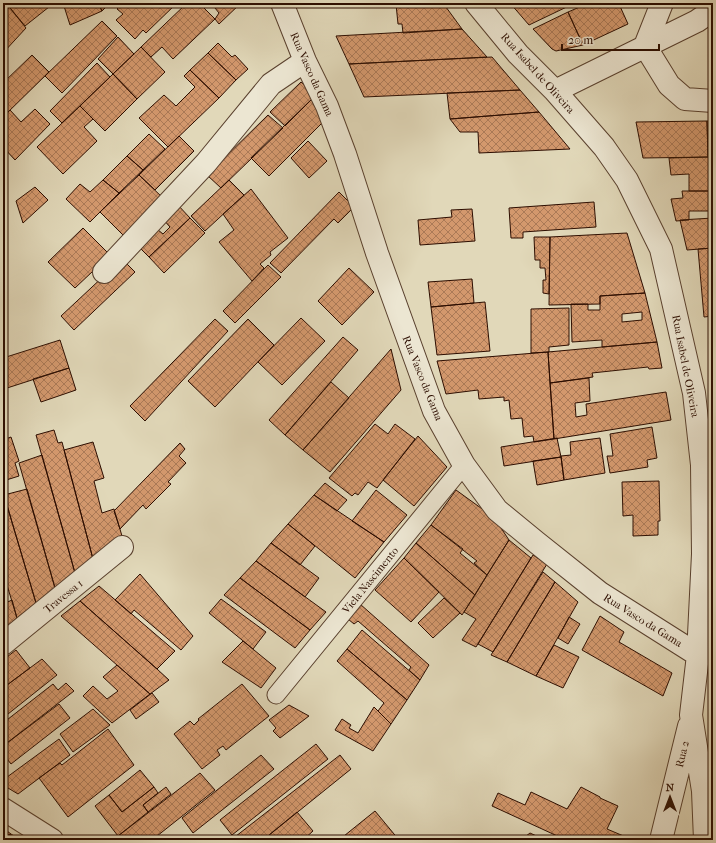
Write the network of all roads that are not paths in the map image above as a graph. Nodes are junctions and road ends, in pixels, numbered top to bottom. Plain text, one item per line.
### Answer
1 (282, 3) edge
2 (476, 3) edge
3 (662, 3) edge
4 (713, 10) edge
5 (645, 46) junction
6 (305, 61) junction
7 (555, 91) junction
8 (713, 101) edge
9 (104, 272) dead end
10 (703, 393) edge
11 (464, 465) junction
12 (122, 547) dead end
13 (3, 644) edge
14 (698, 655) junction
15 (276, 695) dead end
16 (691, 715) junction
17 (3, 809) edge
18 (52, 840) edge
19 (661, 840) edge
20 (705, 840) edge

1 - 6 street, Rua Vasco da Gama
2 - 7 street, Rua Isabel de Oliveira
3 - 5 street
4 - 5 street
5 - 7 street
5 - 8 street
6 - 9 street
6 - 11 street, Rua Vasco da Gama
7 - 10 street, Rua Isabel de Oliveira
10 - 14 street, Rua Isabel de Oliveira
11 - 14 street, Rua Vasco da Gama
11 - 15 lane, Viela Nascimento
12 - 13 street, Travessa 1
14 - 16 street, Rua Isabel de Oliveira
16 - 19 street, Rua 2
16 - 20 street, Rua Isabel de Oliveira
17 - 18 street

